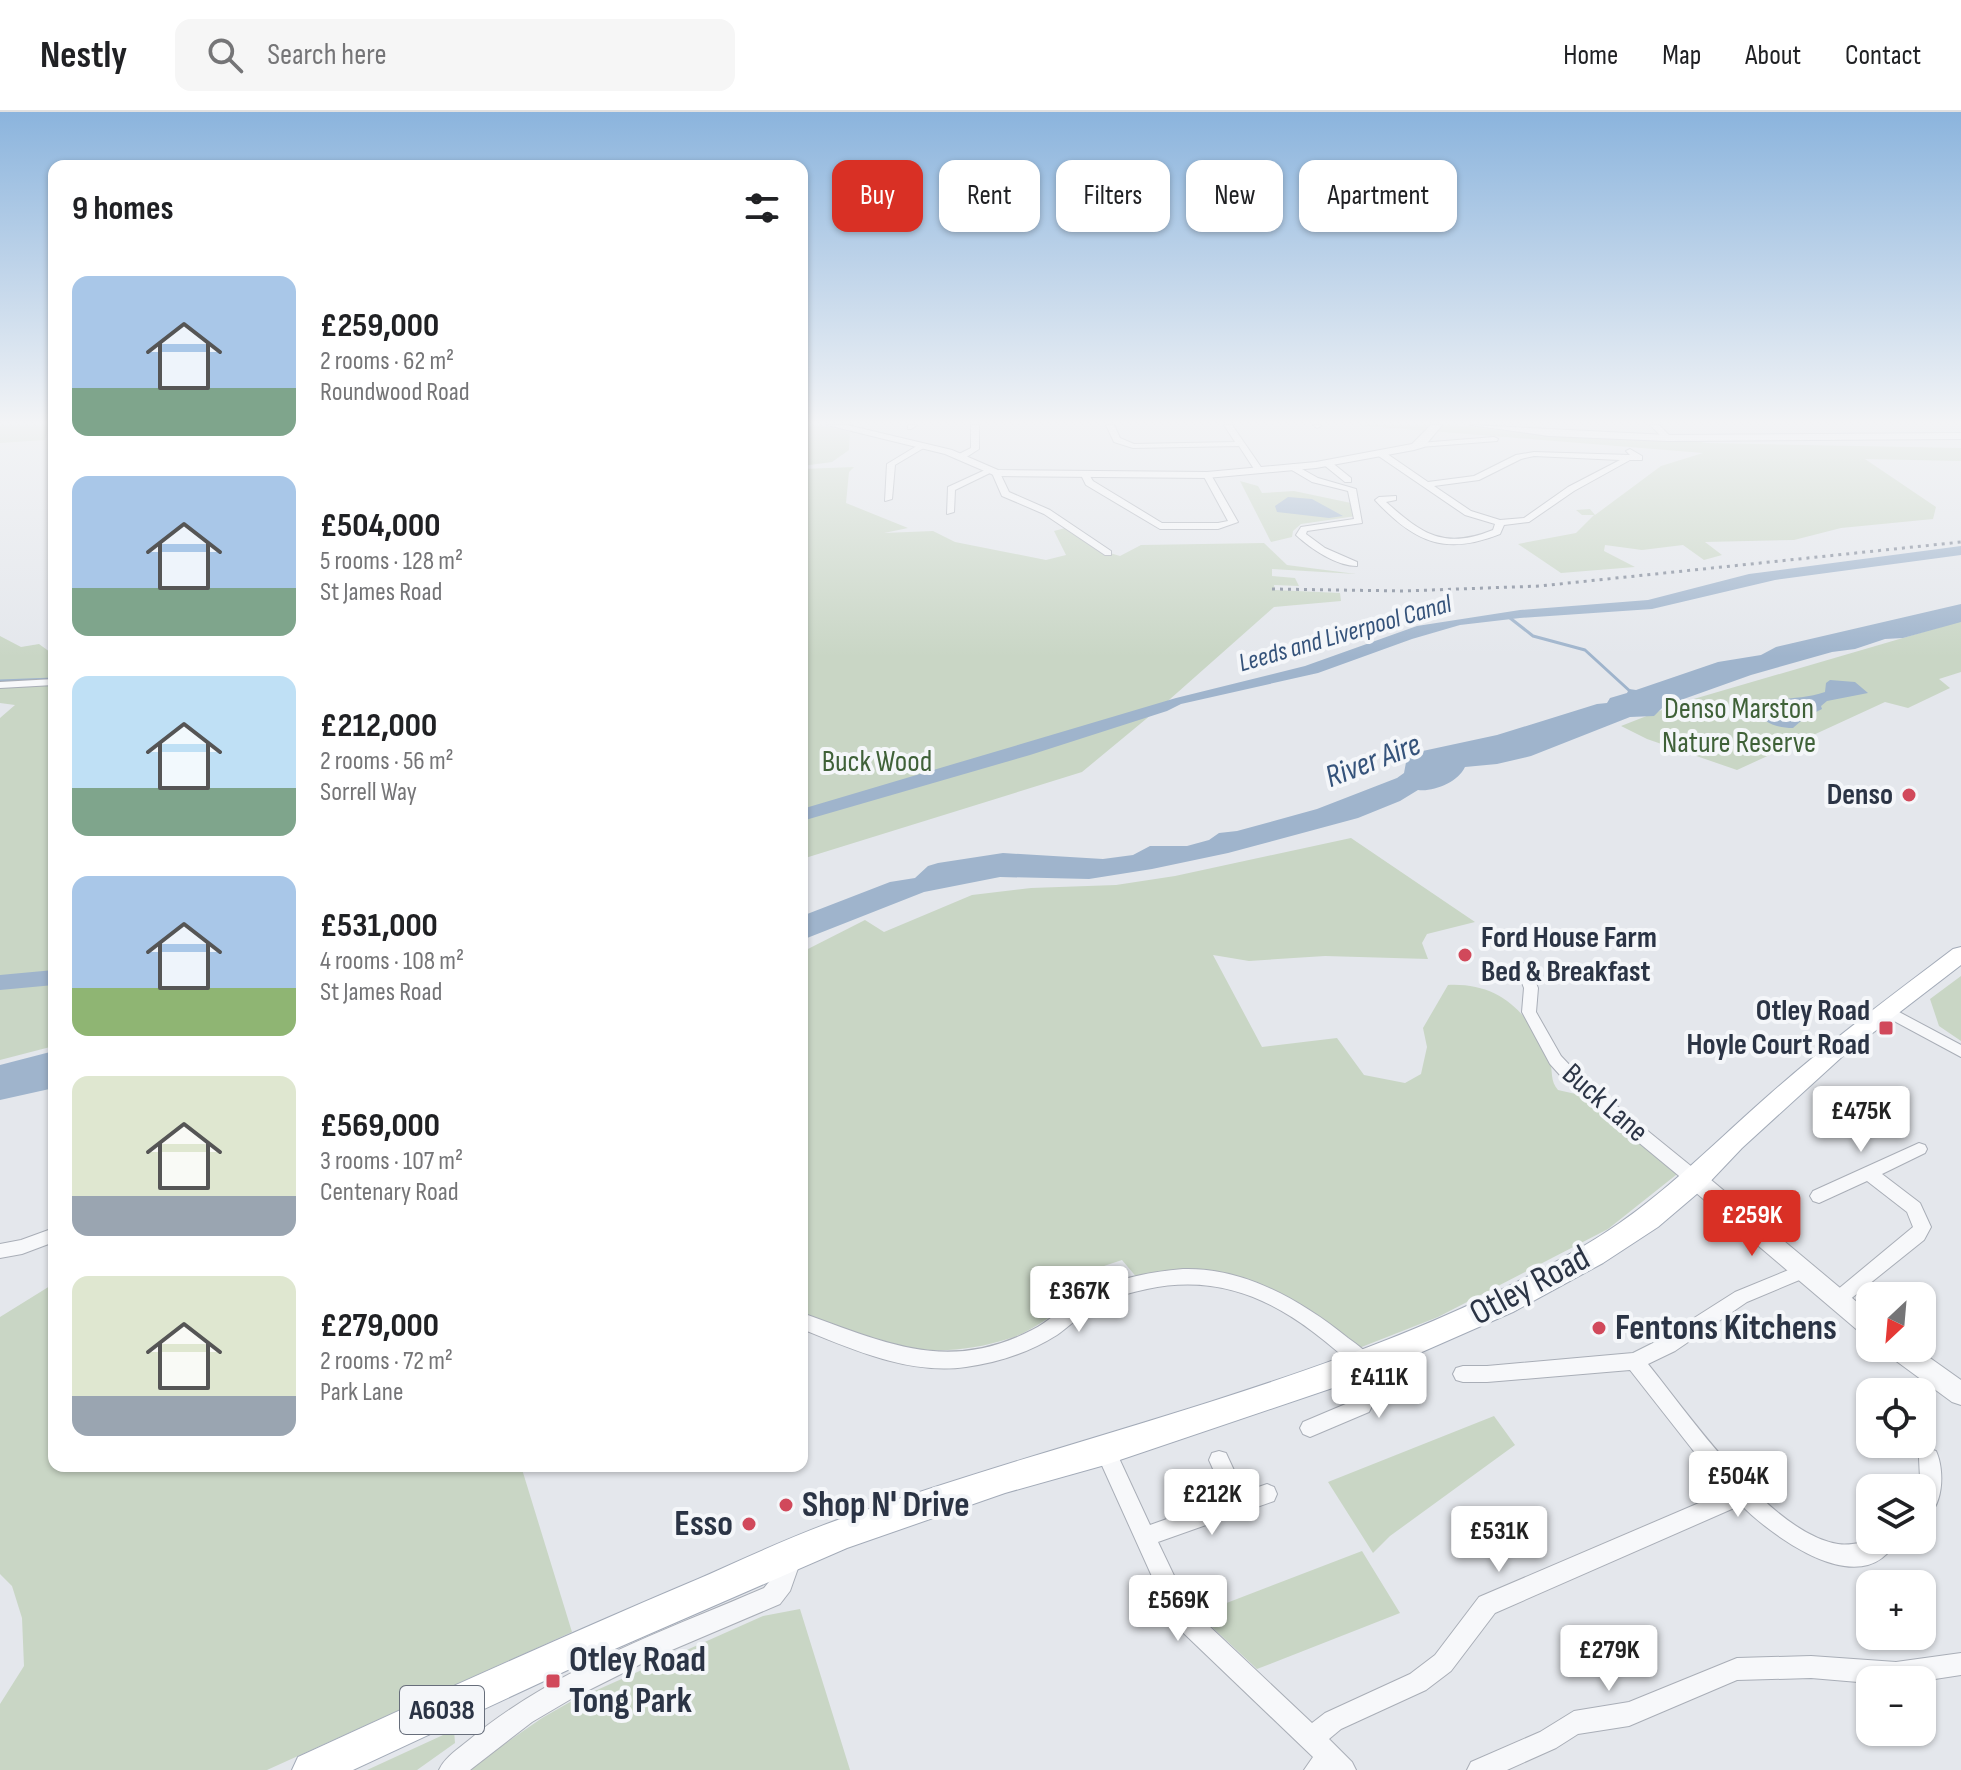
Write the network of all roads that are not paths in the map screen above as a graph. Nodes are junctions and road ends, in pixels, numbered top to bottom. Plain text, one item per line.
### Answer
1 (950, 502) edge
2 (1025, 502) edge
3 (1121, 502) edge
4 (1222, 502) edge
5 (1355, 502) edge
6 (1382, 502) edge
7 (1454, 502) edge
8 (1552, 502) edge
9 (950, 512) dead end
10 (1500, 523) junction
11 (1108, 553) dead end
12 (1354, 564) dead end
13 (48, 682) edge
14 (0, 685) edge
15 (1961, 954) edge
16 (1523, 968) dead end
17 (1886, 1010) junction
18 (1961, 1052) edge
19 (1919, 1149) dead end
20 (1869, 1173) junction
21 (1696, 1180) junction
22 (1819, 1196) dead end
23 (48, 1237) edge
24 (0, 1251) edge
25 (1803, 1271) junction
26 (1837, 1300) junction
27 (1856, 1316) edge
28 (808, 1323) edge
29 (1635, 1361) junction
30 (1916, 1362) edge
31 (1352, 1369) junction
32 (1463, 1374) dead end
33 (1961, 1394) edge
34 (1310, 1428) dead end
35 (1105, 1450) junction
36 (1929, 1458) dead end
37 (1219, 1460) dead end
38 (1930, 1474) edge
39 (1267, 1494) dead end
40 (1743, 1494) junction
41 (1239, 1503) junction
42 (1144, 1537) junction
43 (1856, 1554) edge
44 (791, 1556) junction
45 (1961, 1664) edge
46 (1311, 1739) junction
47 (1330, 1766) edge
48 (311, 1770) edge
49 (451, 1770) edge
50 (1479, 1770) edge

1 - 9 street
2 - 11 street
3 - 4 street
5 - 12 street
6 - 10 street
7 - 10 street
8 - 10 street
13 - 14 street
15 - 17 main road, Otley Road / A6038
16 - 21 street, Buck Lane
17 - 18 street
17 - 21 main road, Otley Road / A6038
19 - 20 street
20 - 22 street
20 - 26 street
21 - 25 street
21 - 31 main road, Otley Road / A6038
23 - 24 street
25 - 26 street
25 - 29 street
26 - 27 street
28 - 31 street
29 - 32 street
29 - 40 street
30 - 33 street
31 - 34 street
31 - 35 main road, Otley Road / A6038
35 - 42 street
35 - 44 main road, Otley Road / A6038
36 - 38 street
37 - 41 street
39 - 41 street
40 - 43 street
40 - 46 street
41 - 42 street
42 - 46 street
44 - 48 main road, Otley Road / A6038
44 - 49 street
45 - 50 street
46 - 47 street

